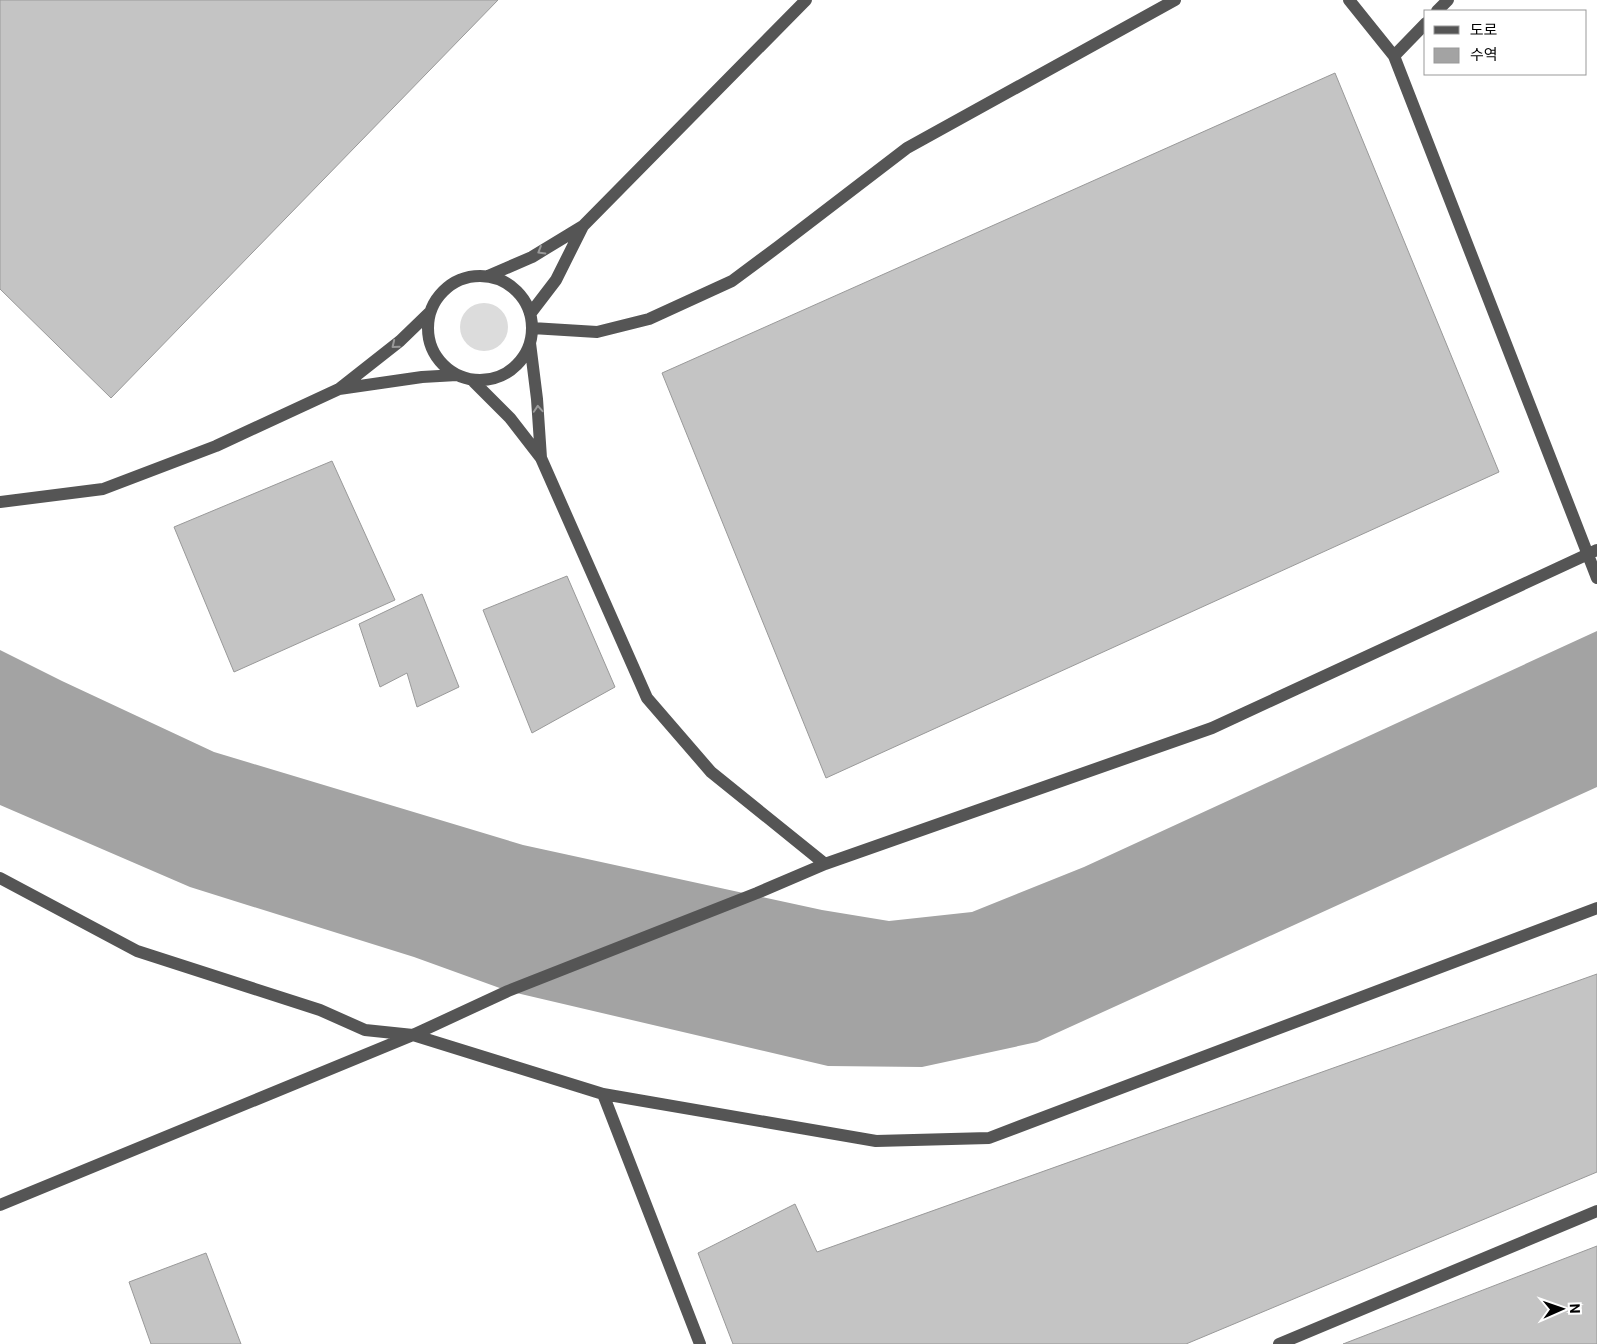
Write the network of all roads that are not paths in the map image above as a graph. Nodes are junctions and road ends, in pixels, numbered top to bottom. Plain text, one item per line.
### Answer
1 (806, 0) edge
2 (1176, 0) edge
3 (1349, 0) edge
4 (1448, 0) edge
5 (1438, 10) edge
6 (1424, 25) edge
7 (1394, 56) junction
8 (583, 226) junction
9 (488, 276) junction
10 (430, 312) junction
11 (530, 314) junction
12 (532, 328) junction
13 (530, 343) junction
14 (457, 375) junction
15 (472, 380) junction
16 (339, 389) junction
17 (541, 458) junction
18 (0, 502) edge
19 (1592, 553) edge
20 (1597, 578) edge
21 (825, 864) junction
22 (0, 878) edge
23 (1597, 908) edge
24 (413, 1035) junction
25 (603, 1094) junction
26 (0, 1205) edge
27 (1597, 1211) edge
28 (700, 1344) edge
29 (1279, 1344) edge

1 - 8 lane
2 - 12 lane
3 - 7 lane
4 - 5 lane
6 - 7 lane
7 - 19 lane
8 -> 9 lane
8 - 11 lane
9 - 10 lane
9 - 11 lane
10 - 14 lane
10 -> 16 lane
11 - 12 lane
12 - 13 lane
13 - 15 lane
17 -> 13 lane
14 - 15 lane
14 - 16 lane
15 - 17 lane
16 - 18 lane
17 - 21 lane
19 - 20 lane
19 - 21 lane
21 - 24 lane
22 - 24 lane
23 - 25 lane
24 - 25 lane
24 - 26 lane
25 - 28 lane
27 - 29 lane

